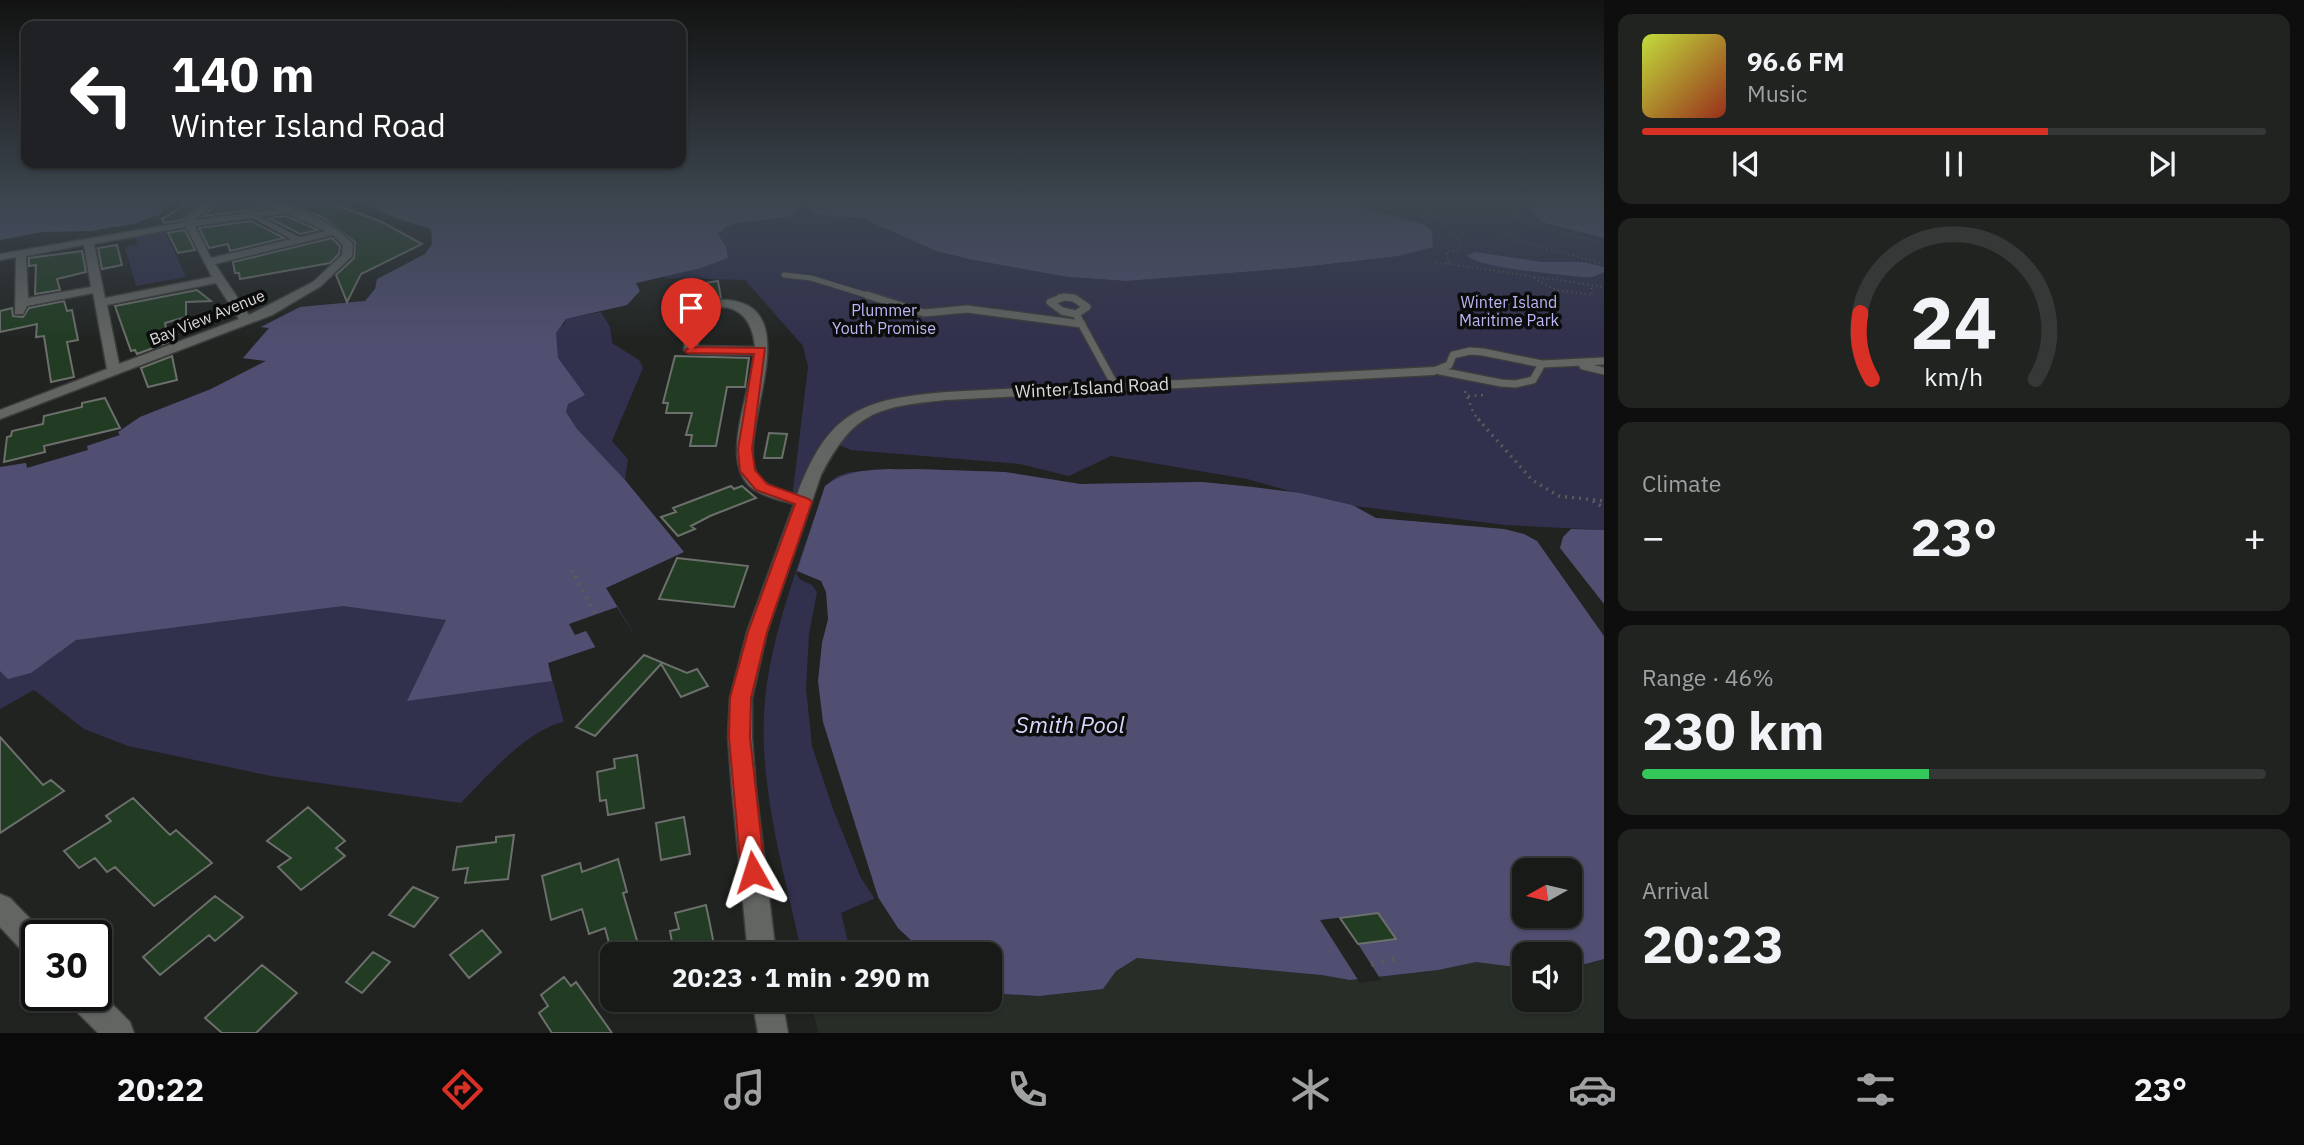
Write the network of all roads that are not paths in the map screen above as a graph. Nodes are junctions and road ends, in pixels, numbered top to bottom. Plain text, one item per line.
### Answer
1 (53, 247) edge
2 (89, 247) edge
3 (201, 247) edge
4 (266, 247) edge
5 (348, 247) edge
6 (21, 253) junction
7 (0, 257) edge
8 (208, 262) junction
9 (784, 275) dead end
10 (219, 279) junction
11 (97, 289) junction
12 (100, 303) junction
13 (1076, 314) junction
14 (247, 321) junction
15 (1082, 324) junction
16 (761, 351) junction
17 (1604, 361) edge
18 (1542, 364) junction
19 (1574, 364) junction
20 (1604, 371) edge
21 (114, 372) junction
22 (1443, 372) junction
23 (1116, 387) junction
24 (0, 415) edge
25 (804, 502) junction
26 (0, 907) edge
27 (21, 929) edge
28 (761, 942) edge
29 (97, 1011) edge
30 (768, 1012) edge
31 (769, 1032) edge
32 (118, 1033) edge

1 - 6 street
2 - 11 street
3 - 8 street
4 - 8 street
5 - 14 street, Bay View Avenue
6 - 7 street
6 - 11 street
8 - 10 street
9 - 15 lane
10 - 12 street
10 - 14 street
11 - 12 street
12 - 21 street
13 - 13 lane
13 - 15 lane
14 - 21 street, Bay View Avenue
15 - 23 lane
16 - 16 street
16 - 25 street
17 - 19 lane
18 - 19 lane
18 - 22 lane, Winter Island Road
18 - 22 lane
19 - 20 lane
21 - 24 street, Bay View Avenue
22 - 23 street, Winter Island Road
23 - 25 street, Winter Island Road
25 - 28 street, Winter Island Road
26 - 27 street
29 - 32 street
30 - 31 street

